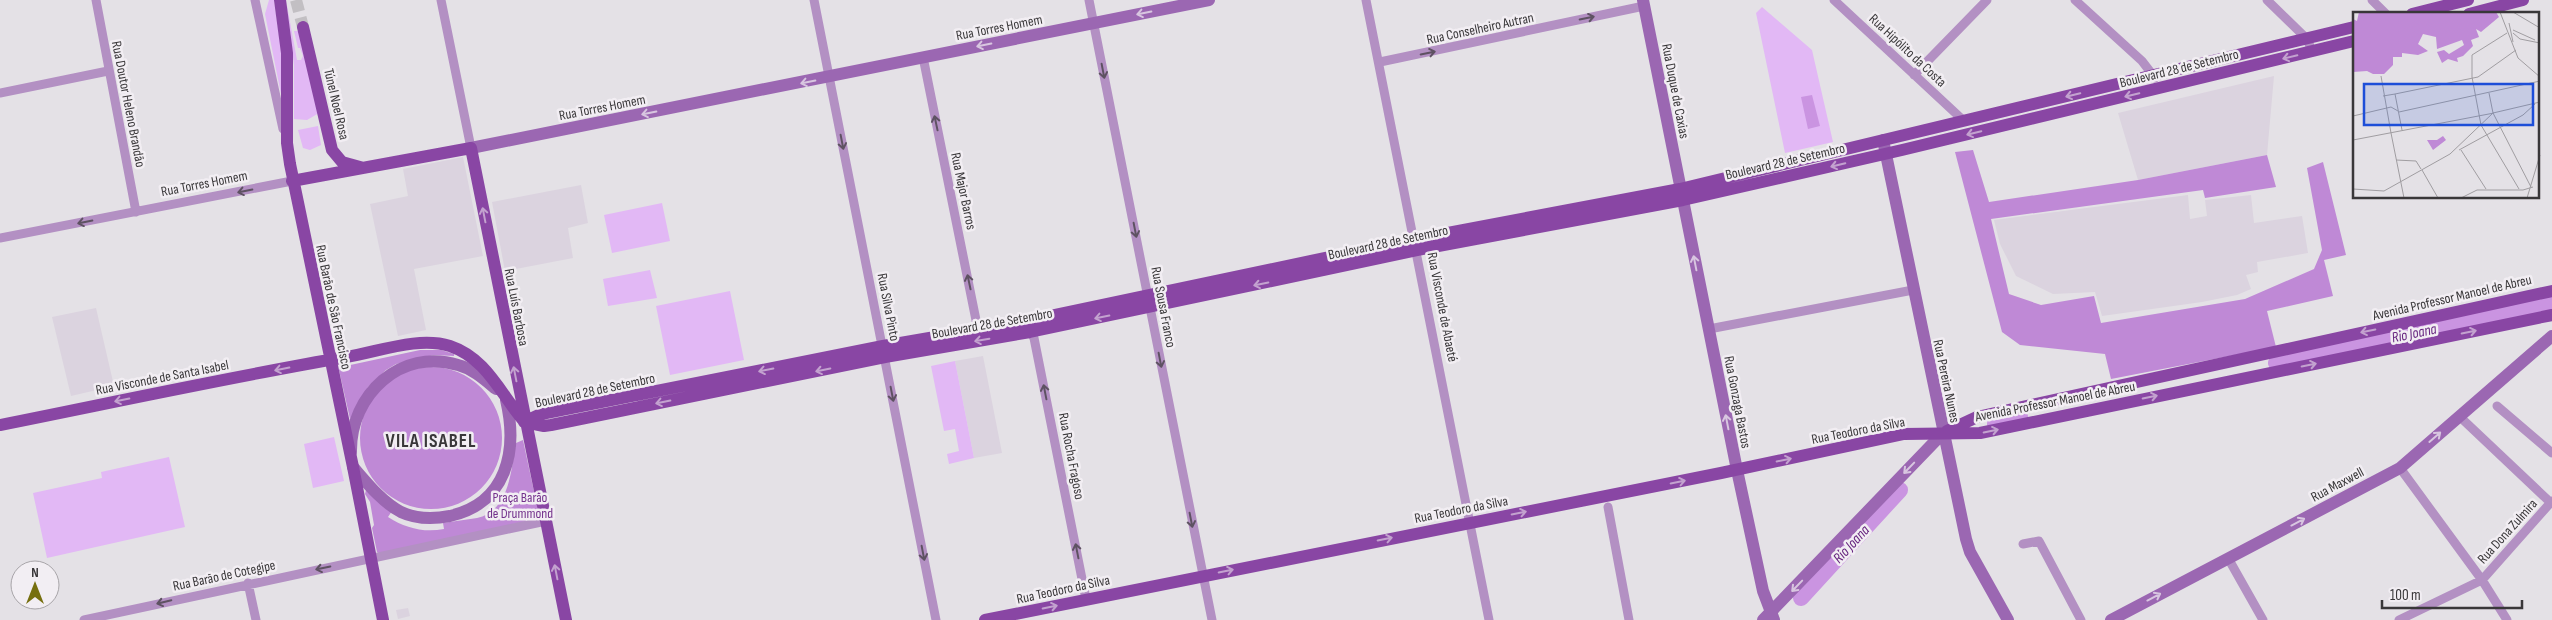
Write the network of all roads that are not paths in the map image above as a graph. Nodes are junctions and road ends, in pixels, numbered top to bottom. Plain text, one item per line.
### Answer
1 (96, 0) edge
2 (255, 0) edge
3 (280, 0) edge
4 (442, 0) edge
5 (814, 0) edge
6 (1089, 0) edge
7 (1209, 0) edge
8 (1366, 0) edge
9 (1834, 0) edge
10 (1988, 0) edge
11 (2075, 0) edge
12 (2267, 0) edge
13 (2372, 0) edge
14 (2468, 0) edge
15 (2523, 0) edge
16 (1643, 3) edge
17 (2384, 12) edge
18 (2420, 12) edge
19 (2478, 12) edge
20 (1094, 23) junction
21 (2353, 27) edge
22 (302, 28) tunnel mouth
23 (2308, 39) junction
24 (2353, 41) edge
25 (2312, 51) junction
26 (923, 57) junction
27 (1380, 62) junction
28 (108, 71) junction
29 (1914, 75) junction
30 (2154, 76) junction
31 (829, 78) junction
32 (2154, 90) junction
33 (0, 93) edge
34 (1964, 121) junction
35 (1882, 140) junction
36 (286, 143) junction
37 (471, 148) junction
38 (1885, 154) junction
39 (365, 167) junction
40 (292, 181) junction
41 (1681, 194) junction
42 (136, 212) junction
43 (0, 238) edge
44 (1416, 244) junction
45 (1913, 290) junction
46 (2552, 290) edge
47 (1149, 301) junction
48 (2552, 315) edge
49 (1021, 322) junction
50 (978, 330) junction
51 (1708, 330) junction
52 (1030, 332) junction
53 (2552, 336) edge
54 (884, 352) junction
55 (330, 360) junction
56 (2214, 365) junction
57 (2186, 370) junction
58 (2219, 383) junction
59 (2193, 389) junction
60 (503, 396) junction
61 (2497, 406) dead end
62 (2459, 416) junction
63 (524, 422) junction
64 (0, 425) edge
65 (1943, 433) junction
66 (509, 449) junction
67 (2552, 453) edge
68 (352, 462) junction
69 (2400, 468) junction
70 (1737, 470) junction
71 (2551, 502) edge
72 (1608, 507) dead end
73 (546, 521) junction
74 (1471, 522) junction
75 (2023, 544) dead end
76 (371, 558) junction
77 (2228, 558) junction
78 (1202, 575) junction
79 (2482, 580) junction
80 (248, 583) junction
81 (1086, 599) junction
82 (1769, 618) edge
83 (84, 620) edge
84 (256, 620) edge
85 (383, 620) edge
86 (566, 620) edge
87 (936, 620) edge
88 (985, 620) edge
89 (1212, 620) edge
90 (1489, 620) edge
91 (1630, 620) edge
92 (2008, 620) edge
93 (2081, 620) edge
94 (2111, 620) edge
95 (2263, 620) edge
96 (2399, 620) edge
97 (2507, 620) edge

1 - 28 street, Rua Doutor Heleno Brandão
2 - 36 street, Rua Barão de São Francisco
3 - 36 main road
4 - 37 street, Rua Luís Barbosa
5 - 31 street, Rua Silva Pinto
6 - 20 street, Rua Sousa Franco
7 -> 20 street, Rua Torres Homem
8 - 27 street, Rua Visconde de Abaeté
9 - 29 street, Rua Hipólito da Costa
10 - 29 street
11 - 30 street
12 - 23 street
13 - 17 street
14 - 18 main road
15 - 19 main road
27 -> 16 street, Rua Conselheiro Autran
16 - 41 street, Rua Duque de Caxias
20 -> 26 street, Rua Torres Homem
20 -> 47 street, Rua Sousa Franco
21 - 23 main road, Boulevard 28 de Setembro
22 - 39 main road, Túnel Noel Rosa
23 - 25 street
23 - 30 main road, Boulevard 28 de Setembro
24 - 25 main road, Boulevard 28 de Setembro
25 -> 32 main road, Boulevard 28 de Setembro
26 - 31 street, Rua Torres Homem
50 -> 26 street, Rua Major Barros
27 - 44 street, Rua Visconde de Abaeté
28 - 33 street
28 - 42 street, Rua Doutor Heleno Brandão
29 - 34 street, Rua Hipólito da Costa
30 - 32 street
30 -> 34 main road, Boulevard 28 de Setembro
31 -> 37 street, Rua Torres Homem
31 -> 54 street, Rua Silva Pinto
32 -> 38 main road, Boulevard 28 de Setembro
34 - 35 main road, Boulevard 28 de Setembro
35 - 38 street, Rua Pereira Nunes
35 - 41 main road, Boulevard 28 de Setembro
36 - 40 main road, Rua Barão de São Francisco
37 - 39 main road, Rua Torres Homem
63 -> 37 main road, Rua Luís Barbosa
38 -> 41 main road, Boulevard 28 de Setembro
38 - 45 street, Rua Pereira Nunes
39 - 40 main road, Rua Torres Homem
40 -> 42 street, Rua Torres Homem
40 - 55 main road, Rua Barão de São Francisco
41 - 44 main road, Boulevard 28 de Setembro
51 -> 41 street, Rua Gonzaga Bastos
42 -> 43 street, Rua Torres Homem
44 -> 47 main road, Boulevard 28 de Setembro
44 - 74 street, Rua Visconde de Abaeté
45 - 51 street
45 - 65 street, Rua Pereira Nunes
46 -> 56 main road, Avenida Professor Manoel de Abreu
47 - 49 main road, Boulevard 28 de Setembro
47 -> 52 main road, Boulevard 28 de Setembro
47 -> 78 street, Rua Sousa Franco
58 -> 48 main road, Avenida Professor Manoel de Abreu
49 - 50 main road, Boulevard 28 de Setembro
49 - 52 street, Rua Rocha Fragoso
50 - 54 main road, Boulevard 28 de Setembro
70 -> 51 street, Rua Gonzaga Bastos
52 -> 54 main road, Boulevard 28 de Setembro
81 -> 52 street, Rua Rocha Fragoso
53 - 62 street, Rua Maxwell
54 -> 63 main road, Boulevard 28 de Setembro
54 -> 87 street, Rua Silva Pinto
55 - 60 main road
55 -> 64 main road, Rua Visconde de Santa Isabel
55 - 68 main road, Rua Barão de São Francisco
56 - 57 main road, Avenida Professor Manoel de Abreu
56 - 58 main road
57 - 59 main road
57 - 65 main road, Avenida Professor Manoel de Abreu
58 - 59 main road, Avenida Professor Manoel de Abreu
65 -> 59 main road, Avenida Professor Manoel de Abreu
60 - 63 main road
60 - 66 street
60 - 68 street
61 - 67 street
69 -> 62 street, Rua Maxwell
62 - 71 street
63 - 66 street
63 - 73 main road, Rua Luís Barbosa
70 -> 65 main road, Rua Teodoro da Silva
65 -> 82 street
65 - 92 street, Rua Pereira Nunes
66 - 68 street
68 - 76 main road, Rua Barão de São Francisco
77 -> 69 street, Rua Maxwell
69 - 79 street
74 -> 70 main road, Rua Teodoro da Silva
70 - 82 street, Rua Gonzaga Bastos
71 - 79 street, Rua Dona Zulmira
72 - 91 street
73 - 76 street
86 -> 73 main road, Rua Luís Barbosa
78 -> 74 main road, Rua Teodoro da Silva
74 - 90 street, Rua Visconde de Abaeté
75 - 93 street
76 -> 80 street, Rua Barão de Cotegipe
76 - 85 main road, Rua Barão de São Francisco
94 -> 77 street, Rua Maxwell
77 - 95 street
78 - 81 main road, Rua Teodoro da Silva
78 - 89 street, Rua Sousa Franco
79 - 96 street
79 - 97 street
80 -> 83 street, Rua Barão de Cotegipe
80 - 84 street
88 -> 81 main road, Rua Teodoro da Silva

